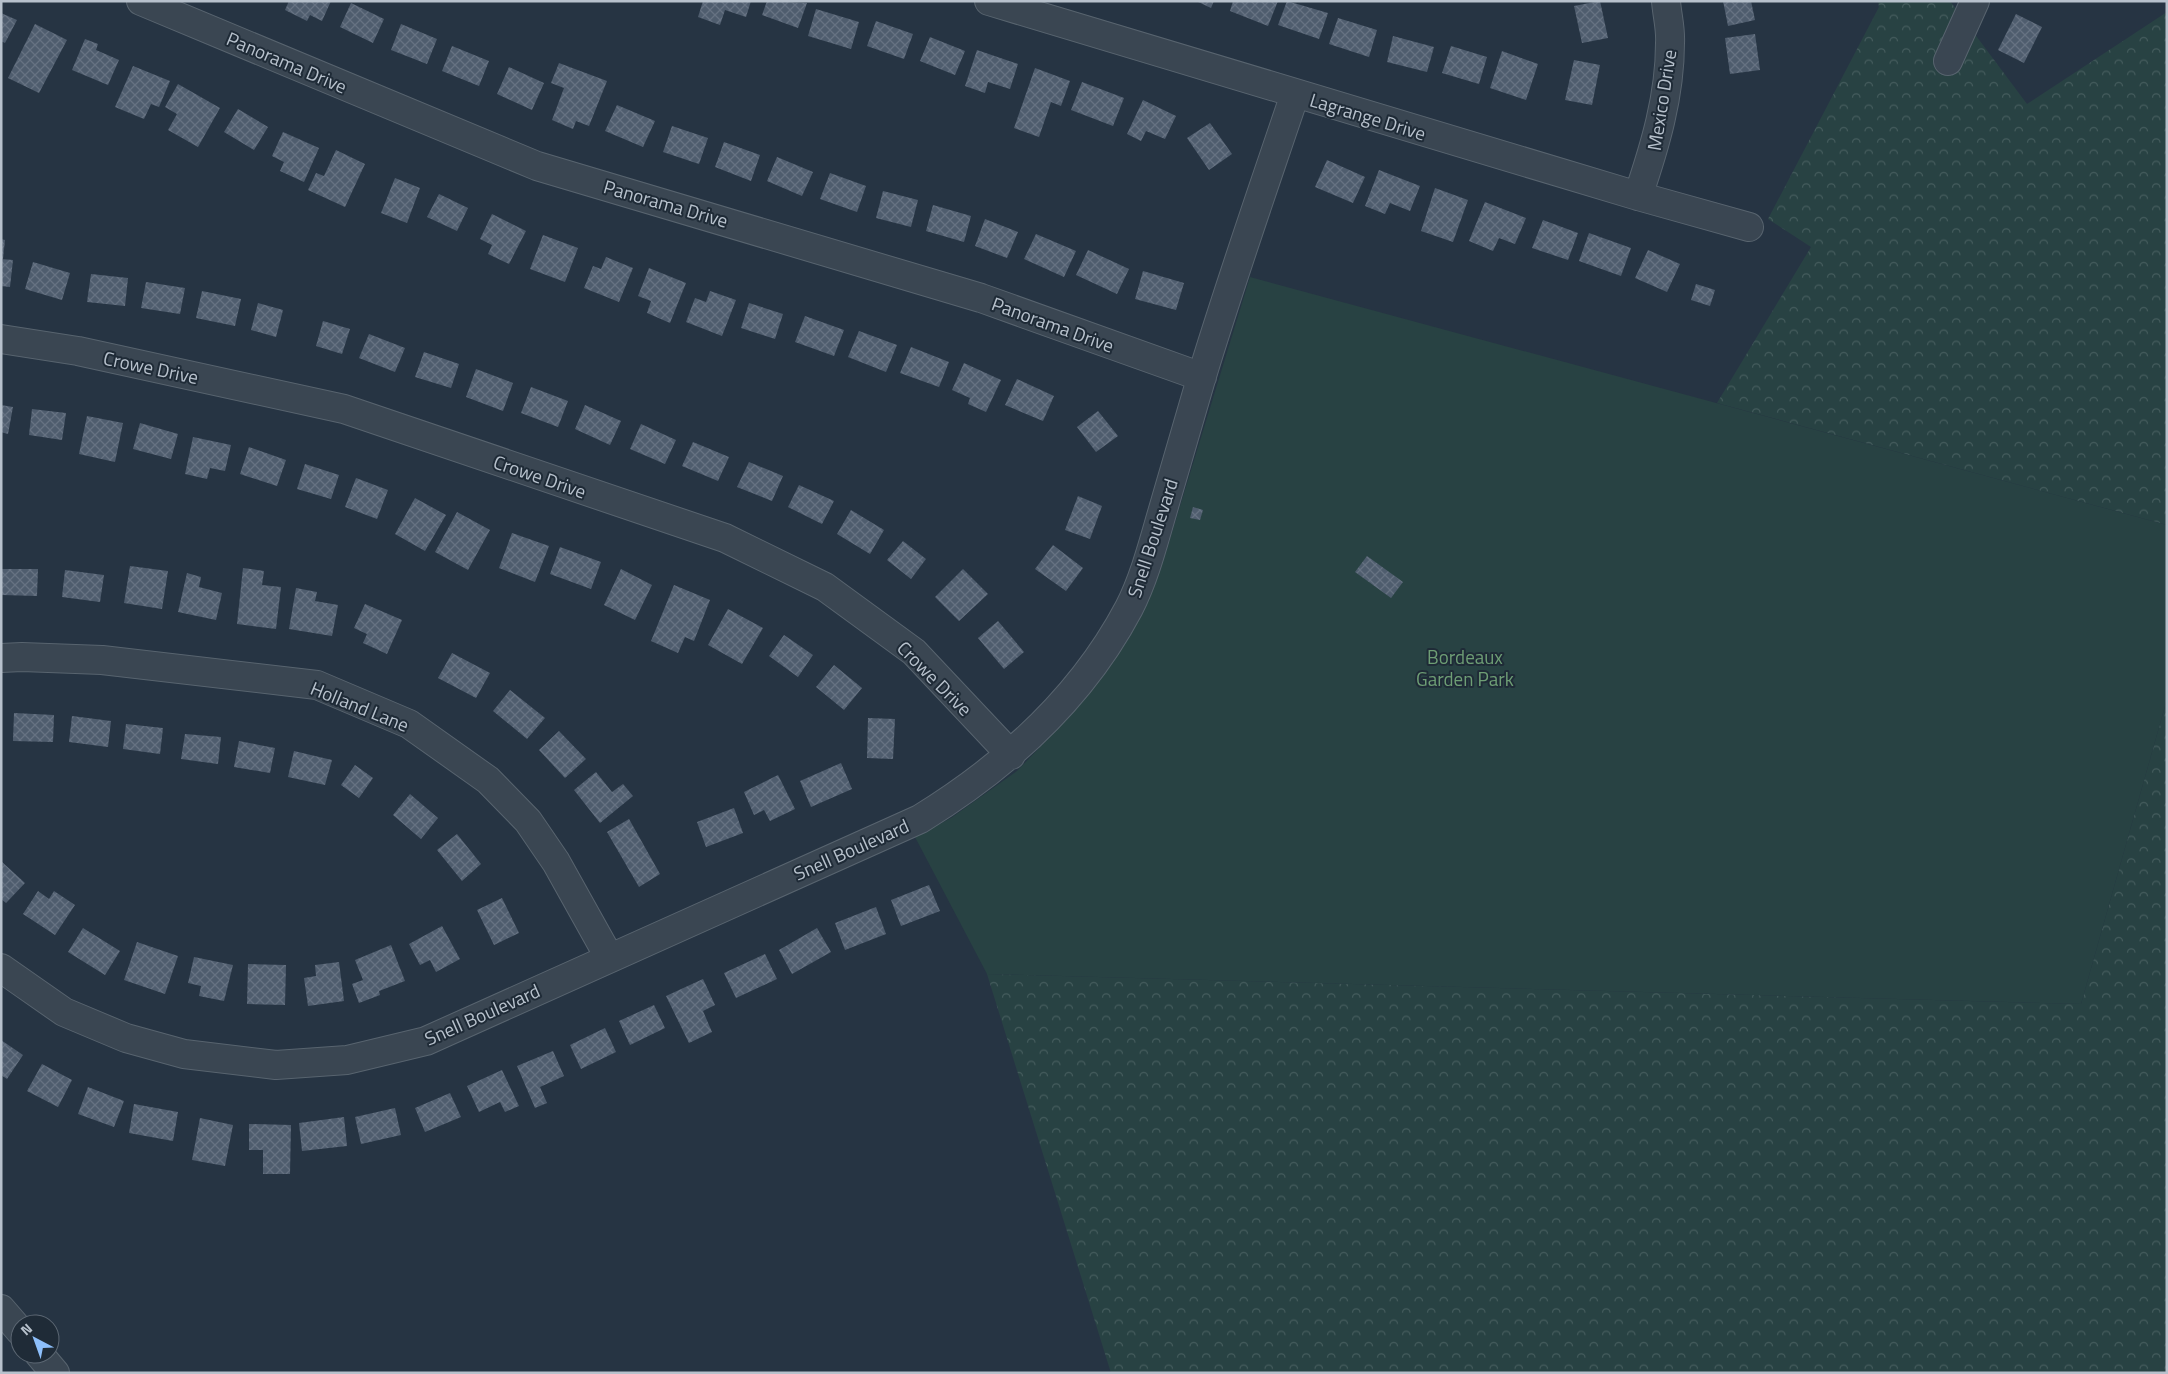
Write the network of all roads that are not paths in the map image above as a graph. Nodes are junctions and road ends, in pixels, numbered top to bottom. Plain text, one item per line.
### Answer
1 (141, 1) edge
2 (989, 1) edge
3 (1666, 1) edge
4 (1975, 1) edge
5 (1948, 61) dead end
6 (1294, 94) junction
7 (1638, 196) junction
8 (1749, 227) dead end
9 (1, 339) edge
10 (1202, 377) junction
11 (1, 658) edge
12 (1010, 755) junction
13 (609, 957) junction
14 (1, 968) edge
15 (1, 1309) edge
16 (10, 1320) edge

1 - 10 street, Panorama Drive
2 - 6 street, Lagrange Drive
3 - 7 street, Mexico Drive
4 - 5 street
6 - 7 street, Lagrange Drive
6 - 10 street, Snell Boulevard
7 - 8 street, Lagrange Drive
9 - 12 street, Crowe Drive
10 - 12 street, Snell Boulevard
11 - 13 street, Holland Lane
12 - 13 street, Snell Boulevard
13 - 14 street, Snell Boulevard
15 - 16 street

